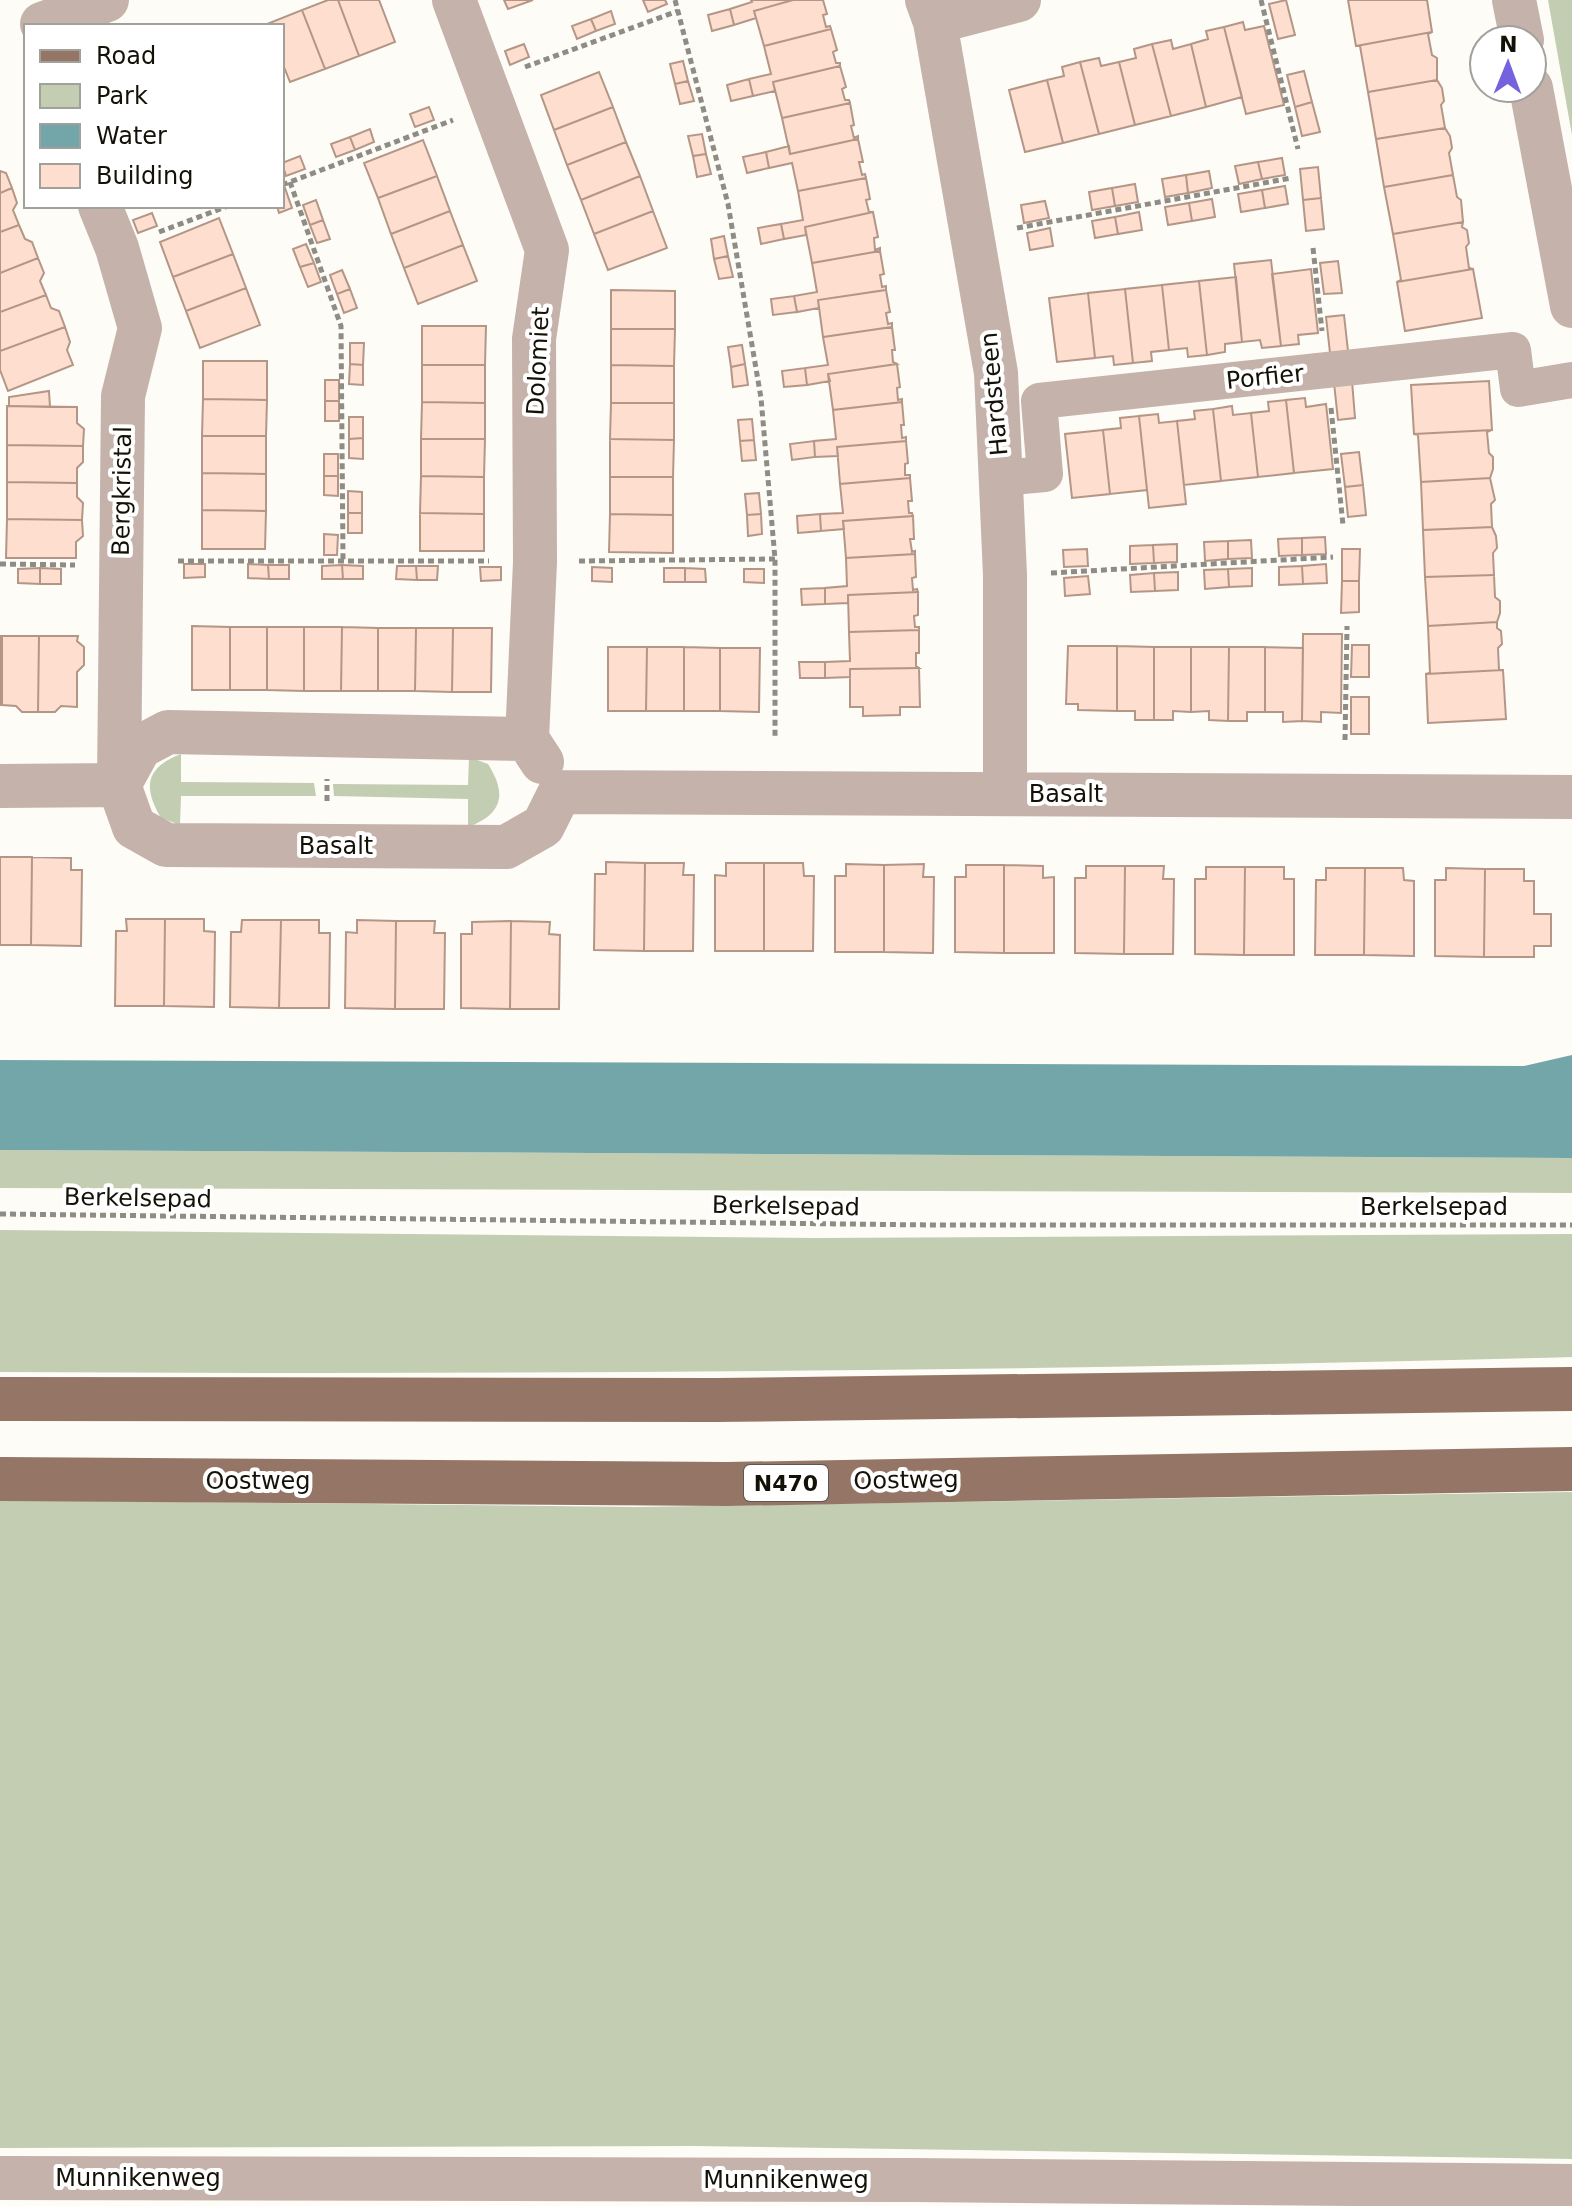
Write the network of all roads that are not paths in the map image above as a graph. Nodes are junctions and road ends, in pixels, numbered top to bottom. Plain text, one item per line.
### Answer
1 (107, 0) edge
2 (454, 0) edge
3 (1019, 0) edge
4 (1514, 0) edge
5 (931, 11) edge
6 (38, 17) edge
7 (1519, 24) edge
8 (1534, 104) edge
9 (101, 208) edge
10 (1572, 306) edge
11 (1572, 380) edge
12 (1001, 478) junction
13 (527, 739) junction
14 (119, 785) junction
15 (0, 786) edge
16 (560, 792) junction
17 (1005, 793) junction
18 (1572, 797) edge
19 (1572, 1389) edge
20 (0, 1399) edge
21 (1572, 1469) edge
22 (0, 1479) edge
23 (0, 2178) edge
24 (1572, 2186) edge

1 - 6 street
2 - 13 street, Dolomiet
3 - 5 street
4 - 7 street
5 - 12 street, Hardsteen
8 - 10 street
9 - 14 street, Bergkristal
11 - 12 street, Porfier
12 - 17 street, Hardsteen
13 - 14 street
13 - 16 street
14 - 15 street
14 - 16 street, Basalt
16 - 17 street, Basalt
17 - 18 street, Basalt
19 - 20 main road
21 - 22 main road, Oostweg / N470
23 - 24 street, Munnikenweg

